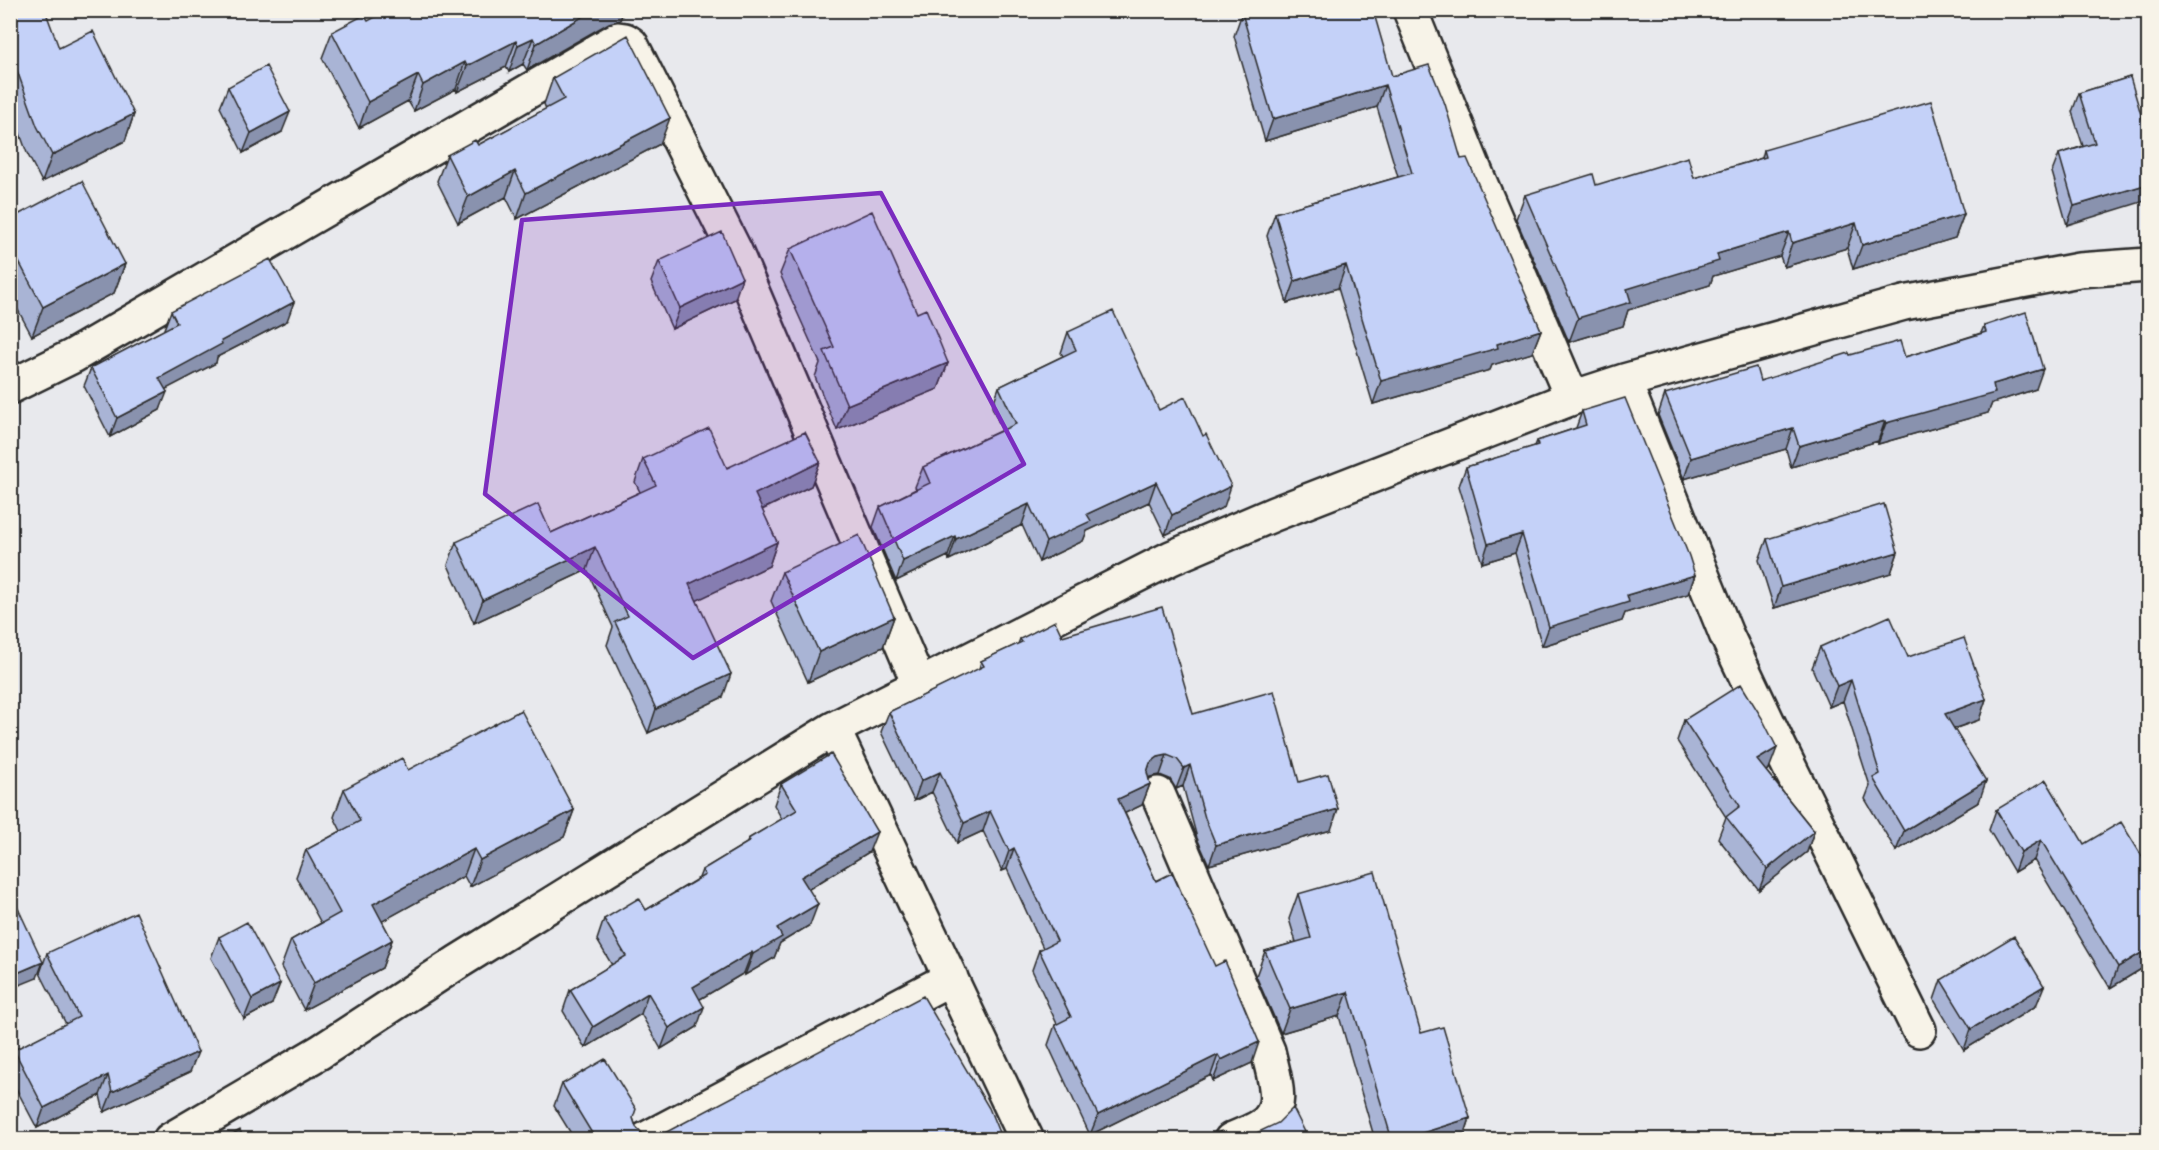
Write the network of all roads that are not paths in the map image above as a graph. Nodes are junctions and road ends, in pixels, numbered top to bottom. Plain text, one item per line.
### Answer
1 (1410, 10) edge
2 (2148, 265) edge
3 (1624, 381) junction
4 (10, 387) edge
5 (1572, 398) junction
6 (919, 684) junction
7 (833, 729) junction
8 (1158, 794) dead end
9 (951, 978) junction
10 (1919, 1030) dead end
11 (170, 1140) edge
12 (644, 1140) edge
13 (1027, 1140) edge
14 (1231, 1140) edge

1 - 5 street
2 - 3 street
3 - 5 street
3 - 10 street
4 - 6 street
5 - 6 street
6 - 7 street
7 - 9 street
7 - 11 street
8 - 14 street
9 - 12 street
9 - 13 street

